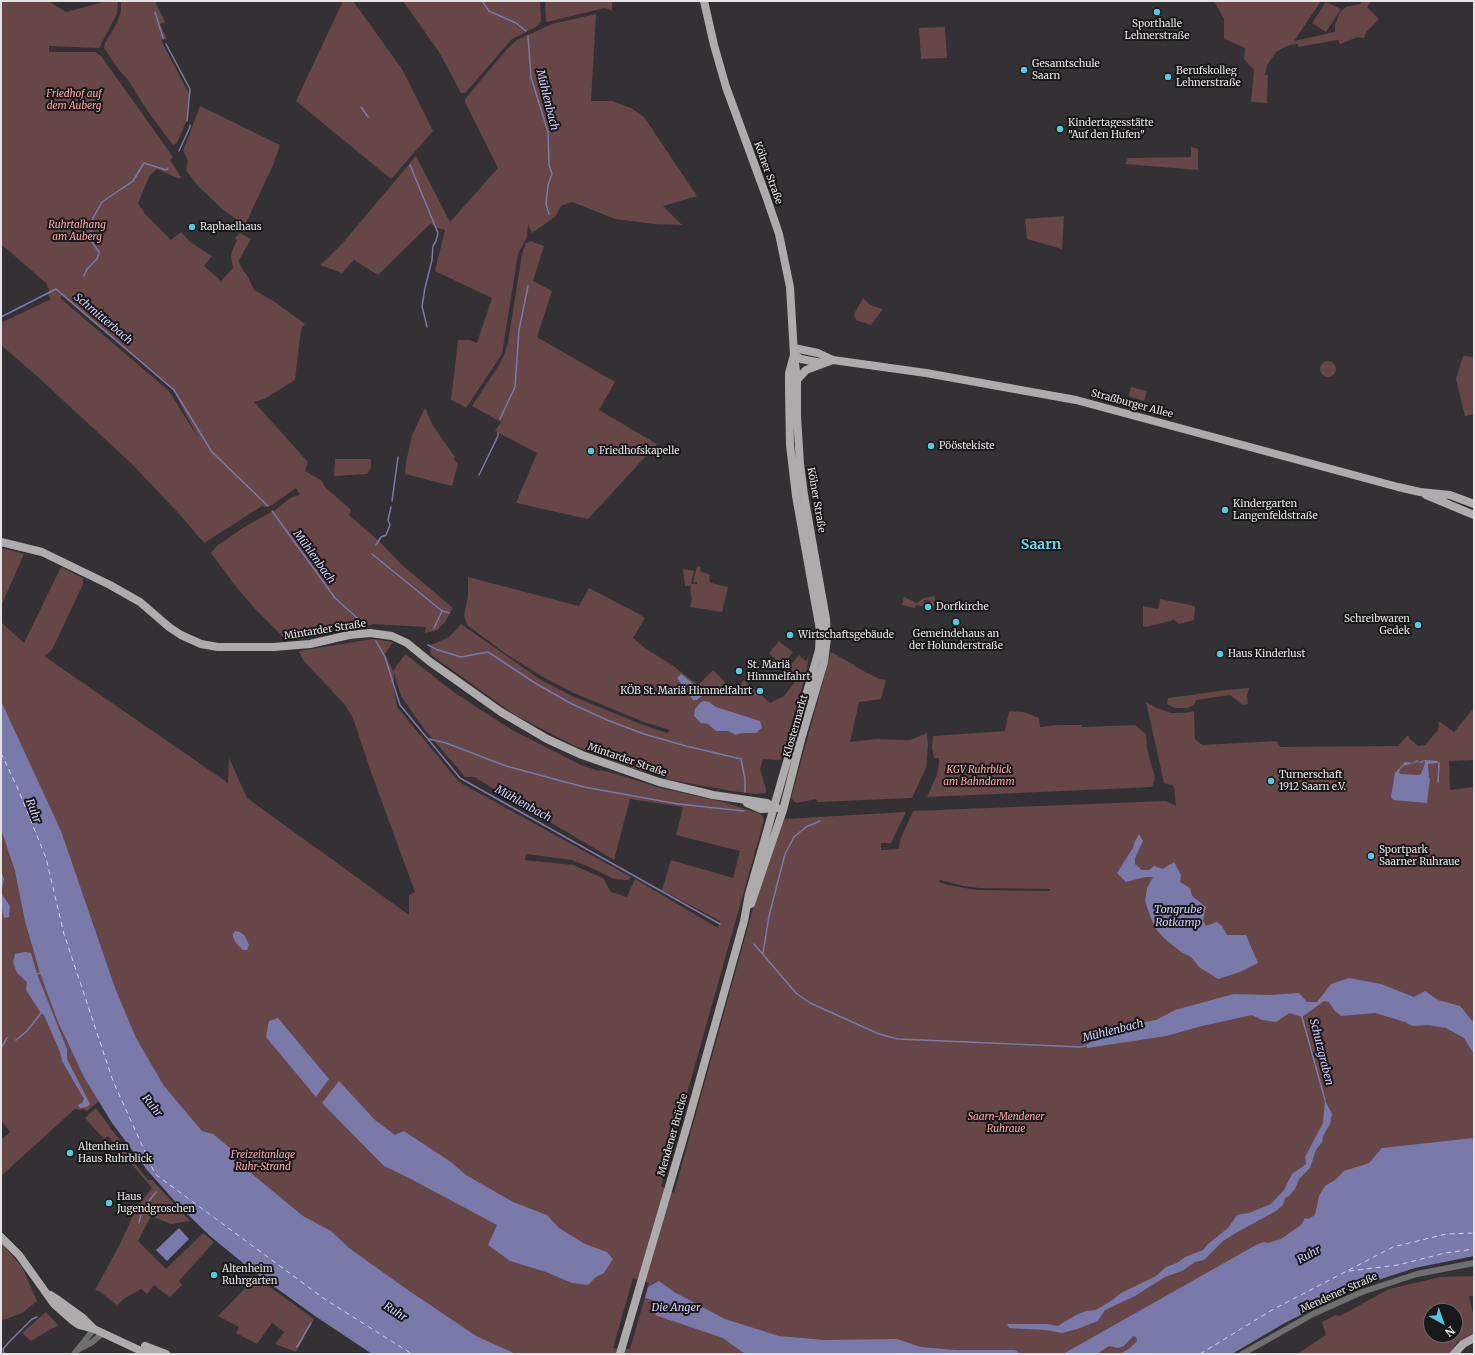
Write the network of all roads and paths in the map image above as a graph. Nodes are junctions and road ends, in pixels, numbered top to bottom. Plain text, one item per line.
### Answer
1 (704, 1) edge
2 (794, 352) junction
3 (833, 360) junction
4 (823, 363) junction
5 (798, 380) junction
6 (1420, 492) junction
7 (1474, 504) edge
8 (1474, 515) edge
9 (1, 542) edge
10 (815, 575) junction
11 (774, 808) junction
12 (783, 810) junction
13 (744, 921) junction
14 (1, 1236) edge
15 (1474, 1263) edge
16 (94, 1329) junction
17 (102, 1334) junction
18 (1474, 1338) edge
19 (123, 1342) junction
20 (76, 1352) edge
21 (152, 1354) edge
22 (166, 1354) edge
23 (620, 1354) edge
24 (1242, 1354) edge
25 (1454, 1354) edge

1 - 2 main road, Kölner Straße
2 - 3 main road, Straßburger Allee
2 - 4 main road, Straßburger Allee
2 - 5 main road, Kölner Straße
2 - 10 main road, Kölner Straße
3 - 4 main road, Straßburger Allee
3 - 6 main road, Straßburger Allee
4 - 5 main road
5 - 10 main road, Kölner Straße
6 - 7 main road, Straßburger Allee
6 - 8 main road, Straßburger Allee
9 - 11 main road, Mintarder Straße
10 - 11 main road, Klostermarkt
10 - 12 main road, Klostermarkt
11 - 12 main road, Mintarder Straße
11 - 13 main road, Mendener Brücke
12 - 13 main road, Mendener Brücke
13 - 23 main road, Mendener Brücke
14 - 16 main road
15 - 24 street, Mendener Straße
16 - 17 main road
16 - 20 street
17 - 19 main road
17 - 20 street
18 - 25 main road
19 - 21 main road
19 - 22 main road

